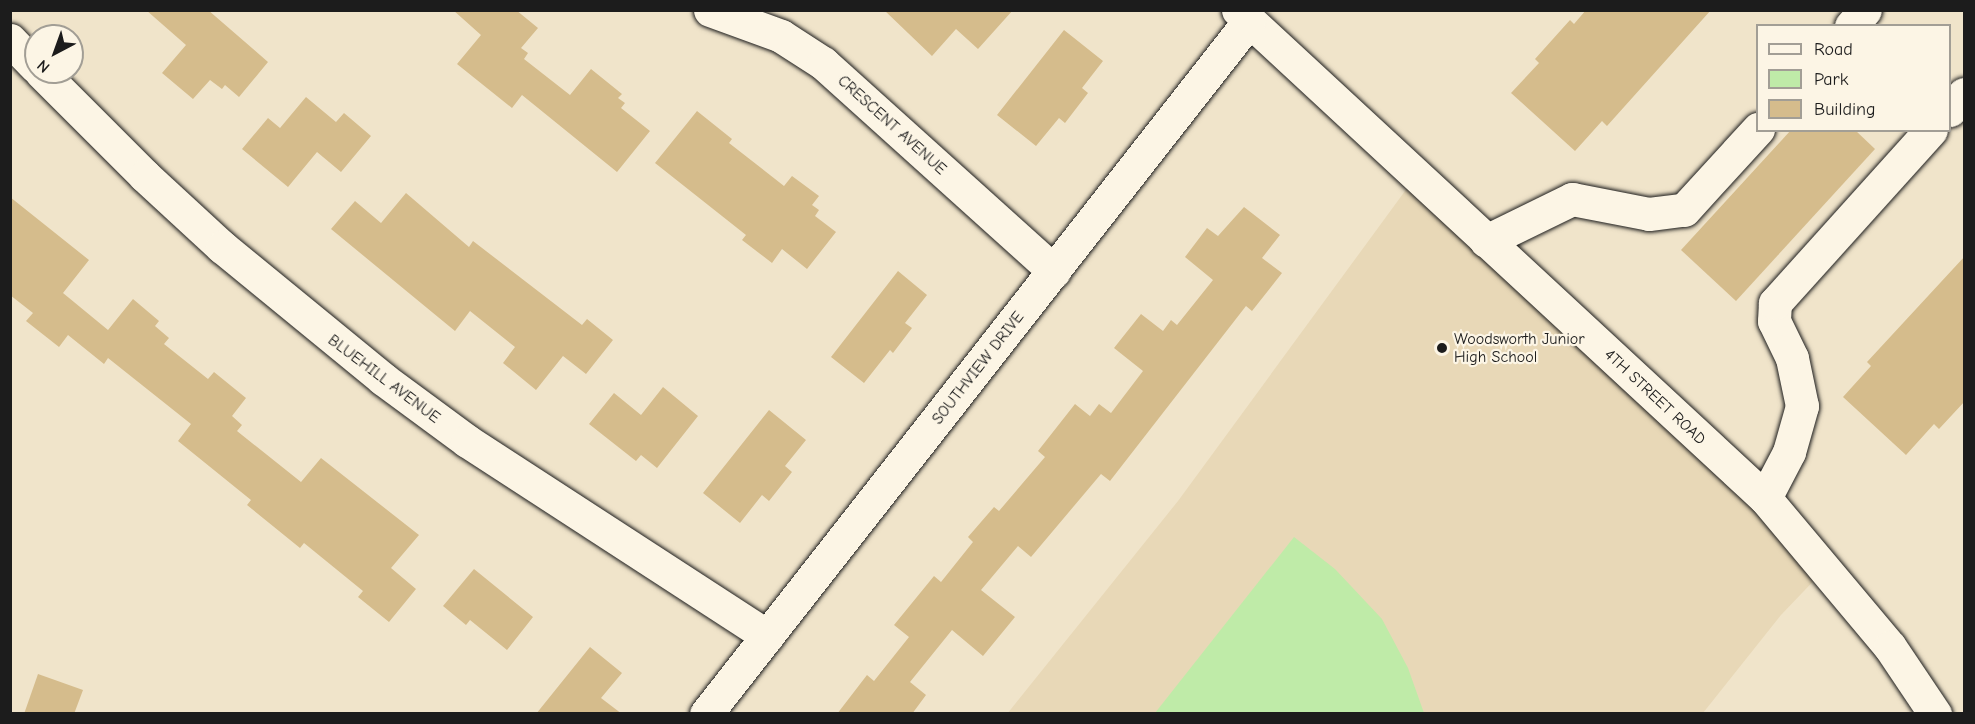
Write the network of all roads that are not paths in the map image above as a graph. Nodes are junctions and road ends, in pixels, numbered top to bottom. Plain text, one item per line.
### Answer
1 (710, 10) edge
2 (1865, 10) edge
3 (1244, 16) edge
4 (1853, 24) edge
5 (10, 40) edge
6 (24, 55) edge
7 (53, 84) edge
8 (1965, 94) edge
9 (1951, 109) edge
10 (1756, 131) edge
11 (1929, 132) edge
12 (1486, 241) junction
13 (1054, 271) junction
14 (1765, 498) junction
15 (767, 636) junction
16 (706, 714) edge
17 (1935, 714) edge

1 - 13 street, CRESCENT AVENUE
2 - 4 street
3 - 12 street, 4TH STREET ROAD
3 - 13 street, SOUTHVIEW DRIVE
5 - 6 street
7 - 15 street, BLUEHILL AVENUE
8 - 9 street
10 - 12 street
11 - 14 street
12 - 14 street, 4TH STREET ROAD
13 - 15 street, SOUTHVIEW DRIVE
14 - 17 street, 4TH STREET ROAD
15 - 16 street, SOUTHVIEW DRIVE

